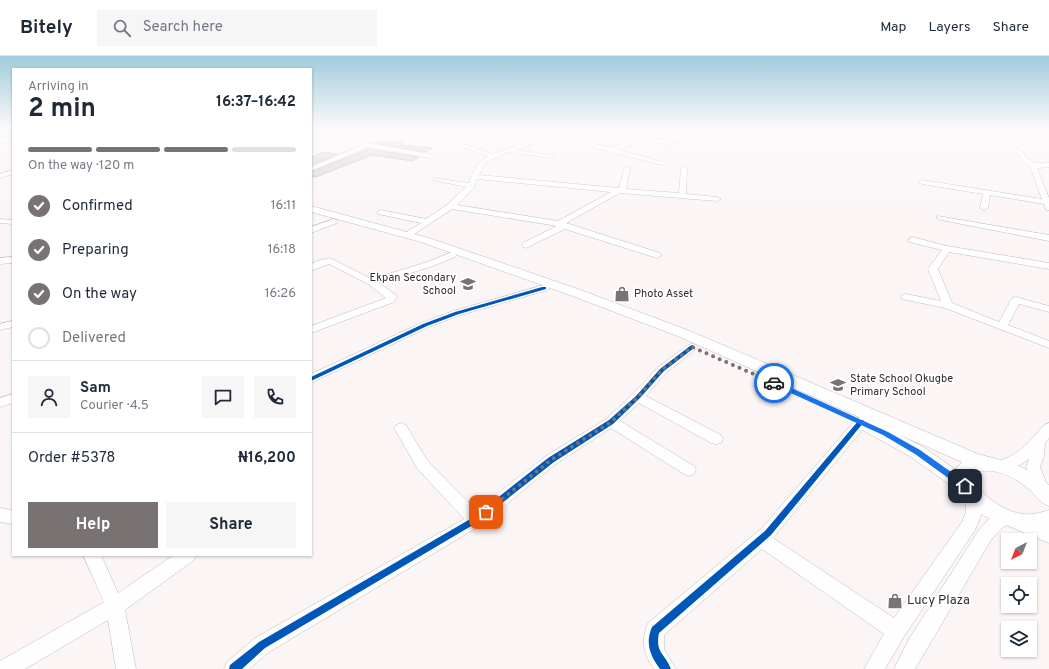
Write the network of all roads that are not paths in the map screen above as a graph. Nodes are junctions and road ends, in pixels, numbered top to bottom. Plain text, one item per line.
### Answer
1 (338, 158) edge
2 (490, 158) edge
3 (642, 158) edge
4 (1024, 158) edge
5 (662, 163) dead end
6 (1049, 165) edge
7 (1033, 166) junction
8 (684, 168) dead end
9 (312, 169) edge
10 (627, 169) dead end
11 (12, 172) edge
12 (0, 176) edge
13 (475, 177) junction
14 (435, 179) dead end
15 (922, 182) dead end
16 (471, 186) junction
17 (620, 191) junction
18 (987, 192) junction
19 (1046, 193) edge
20 (682, 196) junction
21 (716, 199) dead end
22 (451, 206) junction
23 (1048, 206) edge
24 (984, 208) dead end
25 (312, 209) edge
26 (381, 212) dead end
27 (312, 215) edge
28 (941, 218) dead end
29 (0, 221) edge
30 (334, 221) junction
31 (12, 222) edge
32 (428, 222) junction
33 (561, 225) junction
34 (312, 230) edge
35 (408, 235) junction
36 (1049, 238) edge
37 (912, 240) dead end
38 (526, 245) dead end
39 (947, 249) junction
40 (657, 254) dead end
41 (452, 255) junction
42 (12, 260) edge
43 (0, 261) edge
44 (1049, 266) edge
45 (312, 268) edge
46 (371, 282) junction
47 (544, 288) junction
48 (906, 297) dead end
49 (948, 305) junction
50 (1049, 309) edge
51 (12, 324) edge
52 (0, 327) edge
53 (1002, 327) junction
54 (312, 330) edge
55 (1049, 345) edge
56 (692, 347) junction
57 (312, 379) edge
58 (638, 397) junction
59 (12, 398) edge
60 (0, 402) edge
61 (611, 422) junction
62 (861, 422) junction
63 (400, 428) dead end
64 (1049, 428) edge
65 (716, 439) dead end
66 (1038, 442) junction
67 (997, 466) junction
68 (689, 470) dead end
69 (970, 492) junction
70 (1045, 493) edge
71 (0, 515) edge
72 (12, 516) edge
73 (1049, 518) edge
74 (1013, 519) junction
75 (475, 520) junction
76 (1049, 534) edge
77 (760, 539) junction
78 (92, 556) edge
79 (187, 556) edge
80 (115, 606) junction
81 (896, 631) junction
82 (5, 669) edge
83 (126, 669) edge
84 (234, 669) edge
85 (666, 669) edge
86 (874, 669) edge
87 (904, 669) edge

1 - 9 street
2 - 13 street
3 - 5 street
4 - 7 street
6 - 7 street
7 - 19 street
8 - 20 street
10 - 17 street
11 - 12 street
13 - 16 street
13 - 17 street
14 - 16 street
15 - 18 street
16 - 22 street
17 - 20 street
17 - 33 street
18 - 23 street
18 - 24 street
19 - 23 street
20 - 21 street
22 - 32 street
22 - 33 street
25 - 35 main road
26 - 32 street
27 - 30 main road
28 - 36 street
29 - 31 street
30 - 34 street
30 - 41 main road
32 - 35 street
33 - 38 street
33 - 40 street
35 - 67 main road
37 - 39 street
39 - 44 street
39 - 49 street
41 - 46 street
41 - 47 main road
42 - 43 street
45 - 46 street
46 - 54 street
47 - 56 main road
47 - 57 street
48 - 49 street
49 - 53 street
50 - 53 street
51 - 52 street
53 - 55 street
56 - 58 street
56 - 62 main road
58 - 61 street
58 - 65 street
59 - 60 street
61 - 68 street
61 - 75 street
62 - 69 main road
62 - 77 street
63 - 75 street
64 - 66 street
66 - 67 street
66 - 70 street
67 - 69 main road
67 - 70 main road
69 - 74 main road
69 - 81 street
71 - 72 street
73 - 74 main road
74 - 76 main road
74 - 87 street
75 - 84 street
77 - 81 street
77 - 85 street
78 - 80 street
79 - 80 street
80 - 82 street
80 - 83 street
81 - 86 street

